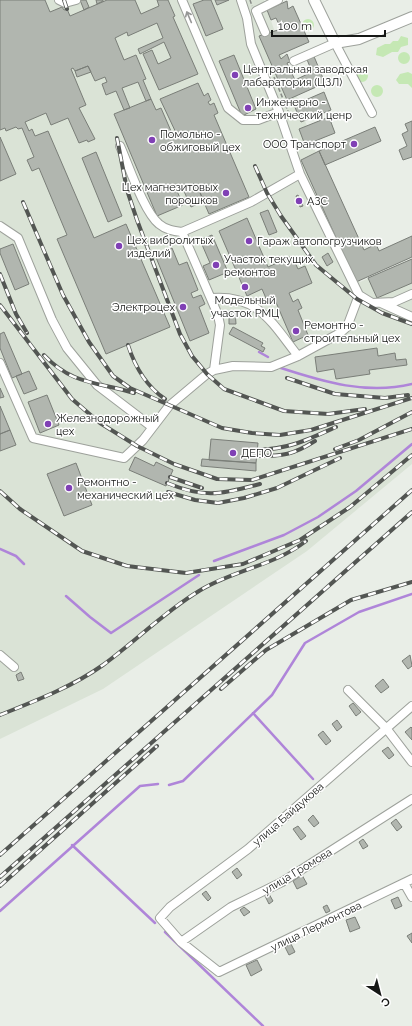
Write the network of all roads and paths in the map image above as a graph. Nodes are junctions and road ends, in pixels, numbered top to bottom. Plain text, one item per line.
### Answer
1 (59, 0) edge
2 (76, 0) edge
3 (182, 0) edge
4 (241, 0) edge
5 (250, 0) edge
6 (278, 0) edge
7 (314, 0) edge
8 (252, 6) dead end
9 (412, 17) edge
10 (265, 32) dead end
11 (336, 44) junction
12 (294, 61) dead end
13 (273, 76) dead end
14 (288, 111) dead end
15 (279, 112) junction
16 (372, 113) dead end
17 (120, 146) dead end
18 (300, 174) junction
19 (0, 226) edge
20 (182, 232) junction
21 (412, 294) edge
22 (359, 295) junction
23 (211, 298) junction
24 (380, 303) junction
25 (412, 316) edge
26 (298, 356) junction
27 (0, 363) edge
28 (214, 370) junction
29 (152, 427) junction
30 (0, 655) edge
31 (14, 667) dead end
32 (348, 690) dead end
33 (412, 706) edge
34 (386, 728) junction
35 (412, 762) edge
36 (412, 799) edge
37 (412, 879) edge
38 (404, 883) junction
39 (412, 897) edge
40 (181, 942) junction

1 - 2 street
15 -> 3 street
4 - 15 street
5 - 8 path
6 - 10 street
7 - 11 main road
9 - 11 main road
11 - 12 street
11 - 16 street
13 - 14 path
15 - 18 street
17 - 20 street
18 - 20 street
18 - 22 street
19 - 29 street
20 - 23 street
21 - 24 street
22 - 24 street
22 - 26 street
23 - 26 street
23 - 28 street
24 - 25 street
26 - 28 street
27 - 29 street
28 - 29 street
30 - 31 street
32 - 34 street
33 - 34 street, улица Байдукова
34 - 35 street
34 - 40 street, улица Байдукова
36 - 40 street, улица Громова
37 - 38 street, улица Лермонтова
38 - 39 street
38 - 40 street, улица Лермонтова

